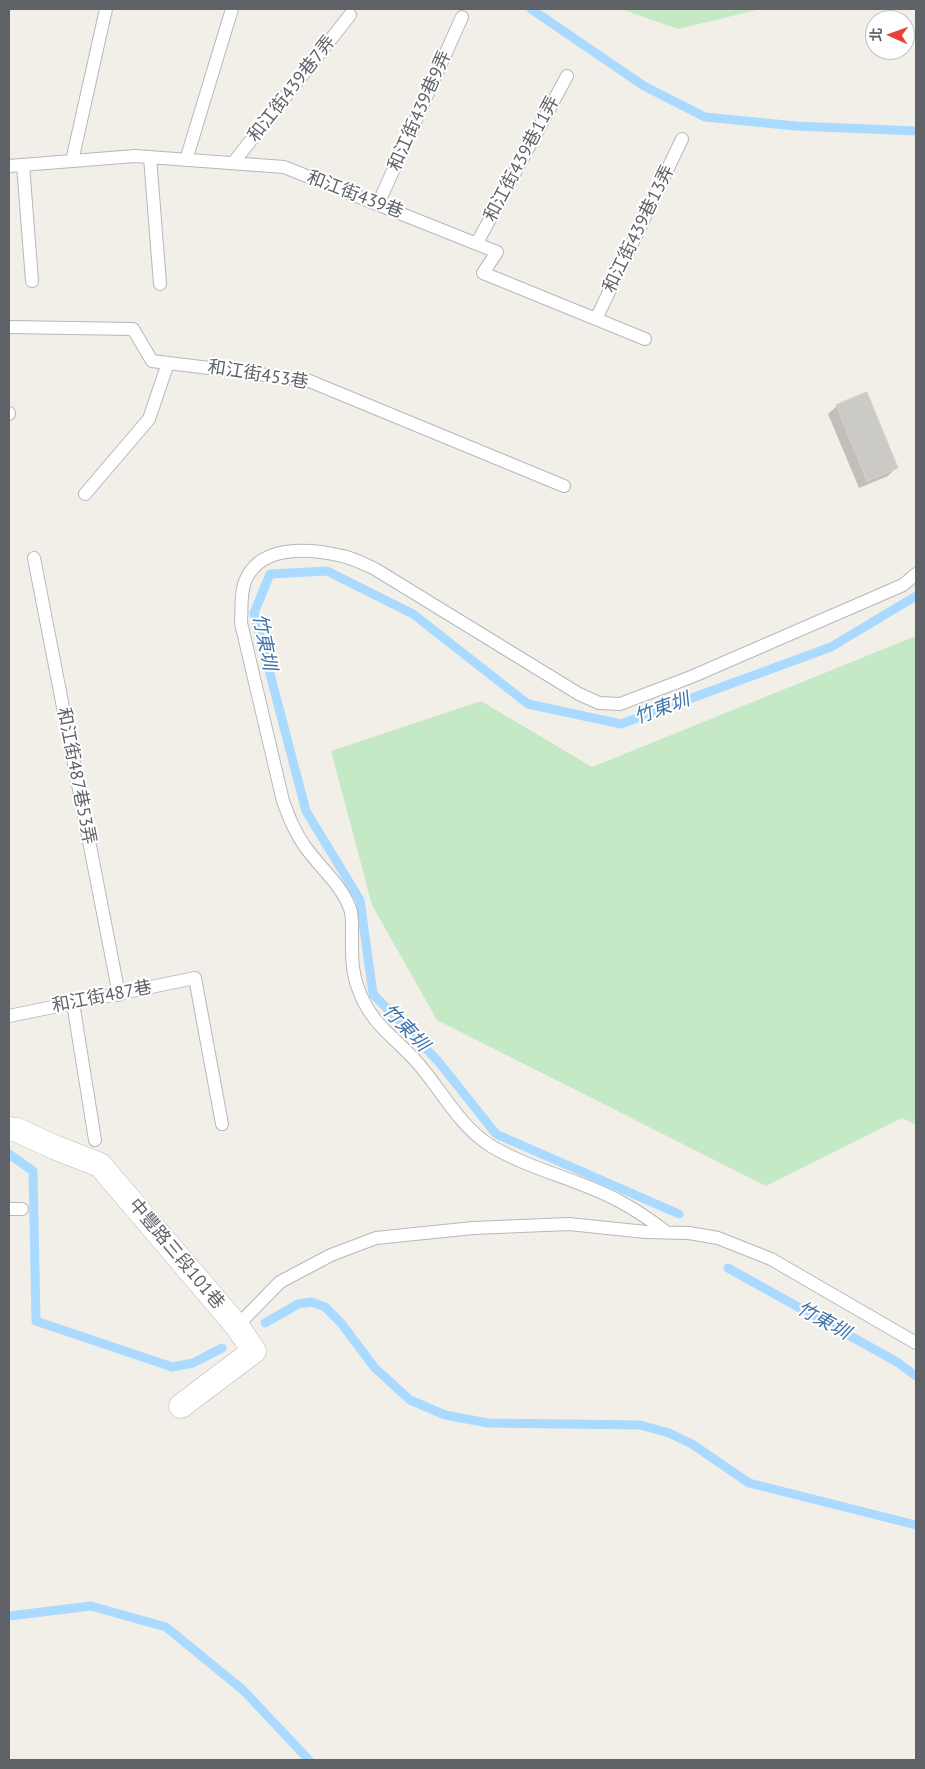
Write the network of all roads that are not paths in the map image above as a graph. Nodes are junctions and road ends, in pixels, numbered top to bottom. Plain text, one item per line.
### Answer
1 (106, 9) edge
2 (232, 9) edge
3 (350, 15) dead end
4 (462, 17) dead end
5 (567, 76) dead end
6 (682, 140) dead end
7 (150, 157) junction
8 (186, 160) junction
9 (72, 161) junction
10 (233, 163) junction
11 (23, 165) junction
12 (9, 166) edge
13 (378, 204) junction
14 (477, 244) junction
15 (32, 281) dead end
16 (160, 284) dead end
17 (596, 319) junction
18 (9, 327) edge
19 (645, 339) dead end
20 (168, 362) junction
21 (564, 486) dead end
22 (85, 494) dead end
23 (34, 558) dead end
24 (916, 574) edge
25 (118, 995) junction
26 (73, 1003) junction
27 (9, 1016) edge
28 (222, 1124) dead end
29 (9, 1129) edge
30 (95, 1140) dead end
31 (9, 1209) edge
32 (22, 1209) dead end
33 (666, 1232) junction
34 (237, 1326) junction
35 (916, 1343) edge
36 (181, 1406) dead end

1 - 9 lane
2 - 8 lane
3 - 10 lane, 和江街439巷7弄
4 - 13 lane, 和江街439巷9弄
5 - 14 lane, 和江街439巷11弄
6 - 17 lane, 和江街439巷13弄
7 - 8 lane, 和江街439巷
7 - 9 lane, 和江街439巷
7 - 16 lane
8 - 10 lane, 和江街439巷
9 - 11 lane, 和江街439巷
10 - 13 lane, 和江街439巷
11 - 12 lane, 和江街439巷
11 - 15 lane
13 - 14 lane, 和江街439巷
14 - 17 lane, 和江街439巷
17 - 19 lane, 和江街439巷
18 - 20 lane, 和江街453巷
20 - 21 lane, 和江街453巷
20 - 22 lane
23 - 25 lane, 和江街487巷53弄
24 - 33 lane
25 - 26 lane, 和江街487巷
25 - 28 lane, 和江街487巷
26 - 27 lane, 和江街487巷
26 - 30 lane
29 - 34 street, 中豐路三段101巷
31 - 32 lane
33 - 34 lane
33 - 35 lane
34 - 36 street, 中豐路三段101巷

